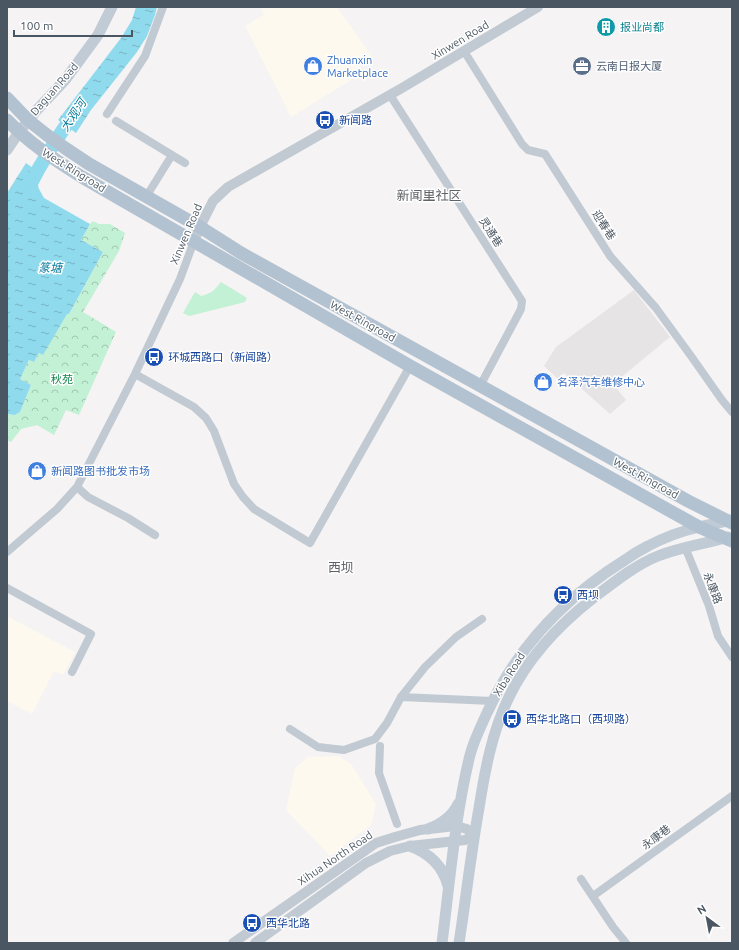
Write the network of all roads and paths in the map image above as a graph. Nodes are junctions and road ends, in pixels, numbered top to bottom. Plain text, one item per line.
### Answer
1 (112, 7) edge
2 (163, 7) edge
3 (538, 7) edge
4 (464, 51) junction
5 (390, 95) junction
6 (7, 98) edge
7 (107, 114) dead end
8 (7, 120) edge
9 (28, 120) junction
10 (116, 121) dead end
11 (19, 132) junction
12 (7, 150) edge
13 (172, 155) junction
14 (185, 163) dead end
15 (146, 197) junction
16 (200, 227) junction
17 (194, 241) junction
18 (410, 366) junction
19 (135, 374) junction
20 (480, 386) junction
21 (732, 412) edge
22 (76, 487) junction
23 (730, 522) edge
24 (699, 527) junction
25 (155, 535) dead end
26 (730, 538) edge
27 (685, 547) junction
28 (7, 552) edge
29 (7, 588) edge
30 (482, 619) dead end
31 (732, 657) edge
32 (72, 672) dead end
33 (401, 697) junction
34 (492, 701) junction
35 (290, 730) dead end
36 (380, 746) dead end
37 (462, 794) junction
38 (732, 796) edge
39 (397, 824) dead end
40 (456, 826) junction
41 (428, 829) junction
42 (474, 835) junction
43 (454, 841) junction
44 (410, 846) junction
45 (581, 879) dead end
46 (449, 889) junction
47 (593, 896) junction
48 (233, 943) edge
49 (255, 943) edge
50 (442, 943) edge
51 (459, 943) edge
52 (626, 943) edge

1 - 9 main road, Daguan Road
2 - 7 street
3 - 4 street, Xinwen Road
4 - 5 street, Xinwen Road
4 - 21 street, 迎春巷
5 - 16 street, Xinwen Road
5 - 20 street, 灵通巷
6 - 9 main road, West Ringroad
8 - 11 main road, West Ringroad
9 - 11 main road, Daguan Road
9 - 15 main road, West Ringroad
10 - 13 street
11 - 12 main road, Daguan Road
11 - 17 main road, West Ringroad
13 - 14 street
13 - 15 street
15 - 16 main road, West Ringroad
16 - 17 street, Xinwen Road
16 - 20 main road, West Ringroad
17 - 18 main road, West Ringroad
17 - 19 street, Xinwen Road
18 - 19 street
18 - 24 main road, West Ringroad
19 - 22 street, Xinwen Road
20 - 23 main road, West Ringroad
22 - 25 street
22 - 28 street, Xinwen Road
23 - 24 main road, Xiba Road
24 - 26 main road, West Ringroad
24 - 34 main road, Xiba Road
26 - 27 main road, Xiba Road
27 - 31 street, 永康路
27 - 42 main road, Xiba Road
29 - 32 street
30 - 33 street
33 - 34 street
33 - 35 street
34 - 37 main road, Xiba Road
36 - 39 street
37 - 40 main road, Xiba Road
37 - 41 main road
38 - 47 street, 永康巷
40 - 41 street, Xihua North Road
40 - 42 street
40 - 43 main road, Xiba Road
41 - 48 street, Xihua North Road
42 - 43 street, Xihua North Road
42 - 51 main road, Xiba Road
43 - 44 street, Xihua North Road
43 - 46 main road, Xiba Road
44 - 46 main road
44 - 49 street, Xihua North Road
45 - 47 street
46 - 50 main road, Xiba Road
47 - 52 street

